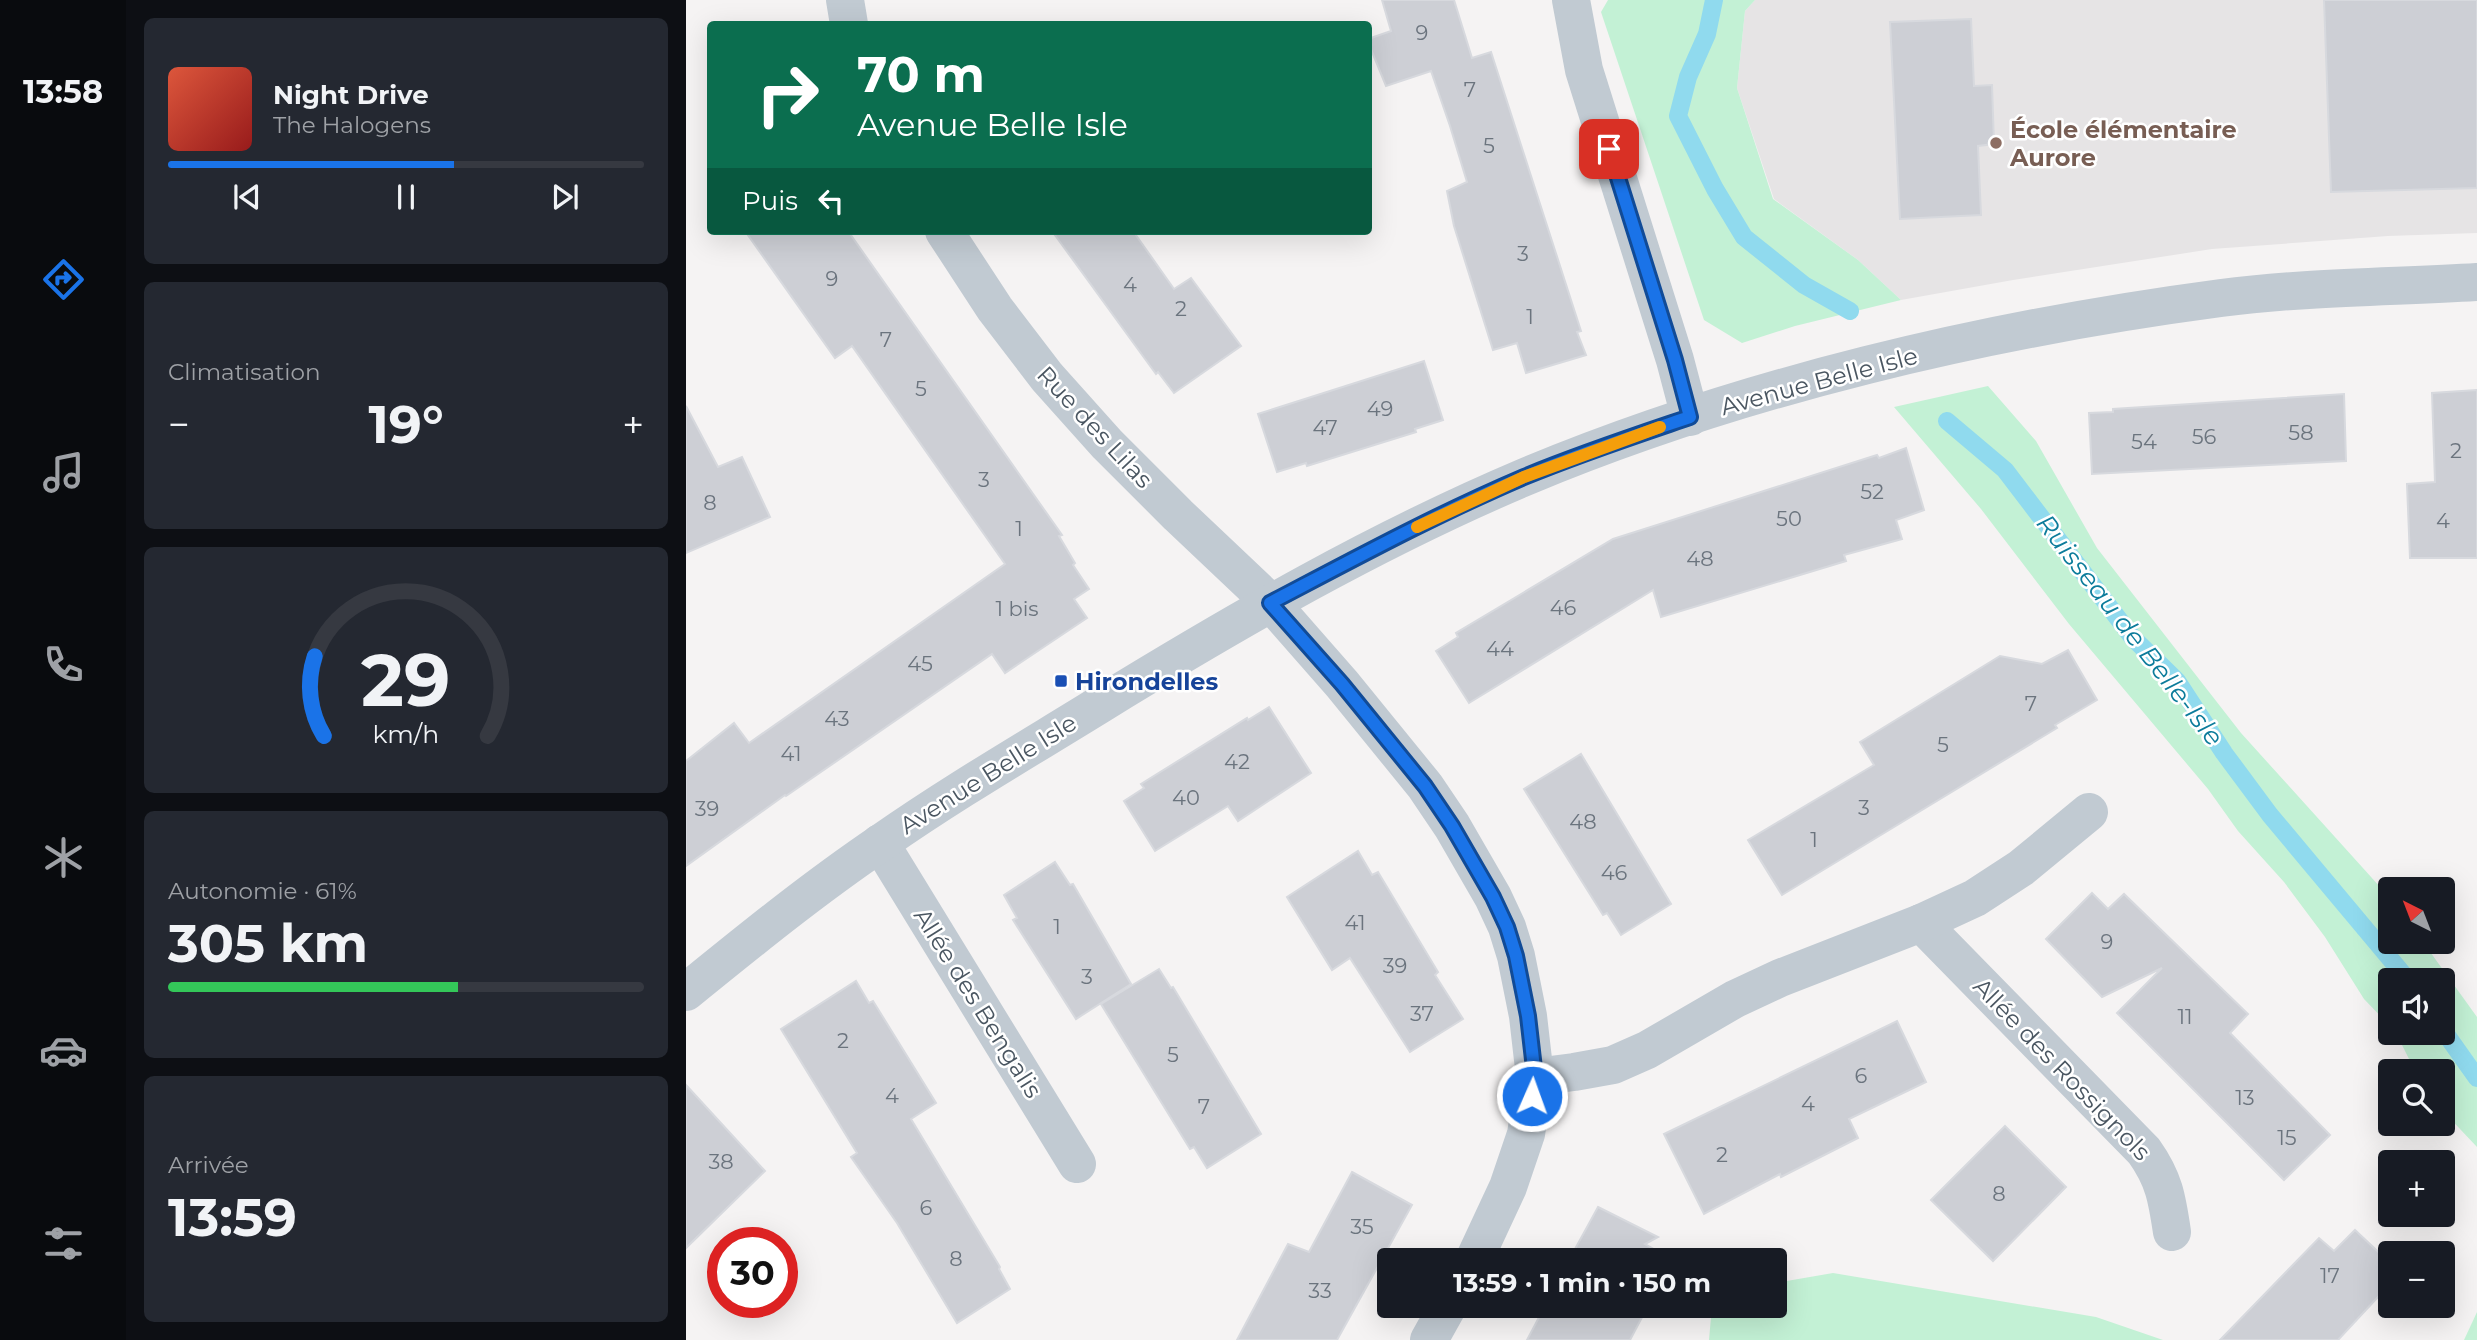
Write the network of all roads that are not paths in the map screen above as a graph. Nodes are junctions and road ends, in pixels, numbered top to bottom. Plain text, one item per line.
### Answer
1 (845, 0) edge
2 (1571, 0) edge
3 (848, 21) edge
4 (947, 235) edge
5 (2477, 282) edge
6 (1690, 417) junction
7 (1270, 603) junction
8 (2089, 812) dead end
9 (880, 843) junction
10 (1921, 923) junction
11 (686, 992) edge
12 (1535, 1077) junction
13 (1077, 1164) dead end
14 (2172, 1232) dead end
15 (1480, 1248) edge
16 (1441, 1318) edge
17 (1429, 1340) edge

1 - 3 street
2 - 6 street
4 - 7 street, Rue des Lilas
5 - 6 street, Avenue Belle Isle
6 - 7 street, Avenue Belle Isle
7 - 9 street, Avenue Belle Isle
7 - 12 street, Rue des Lilas
8 - 10 street
9 - 11 street, Avenue Belle Isle
9 - 13 street, Allée des Bengalis
10 - 12 street
10 - 14 street, Allée des Rossignols
12 - 15 street, Rue des Lilas
16 - 17 street

